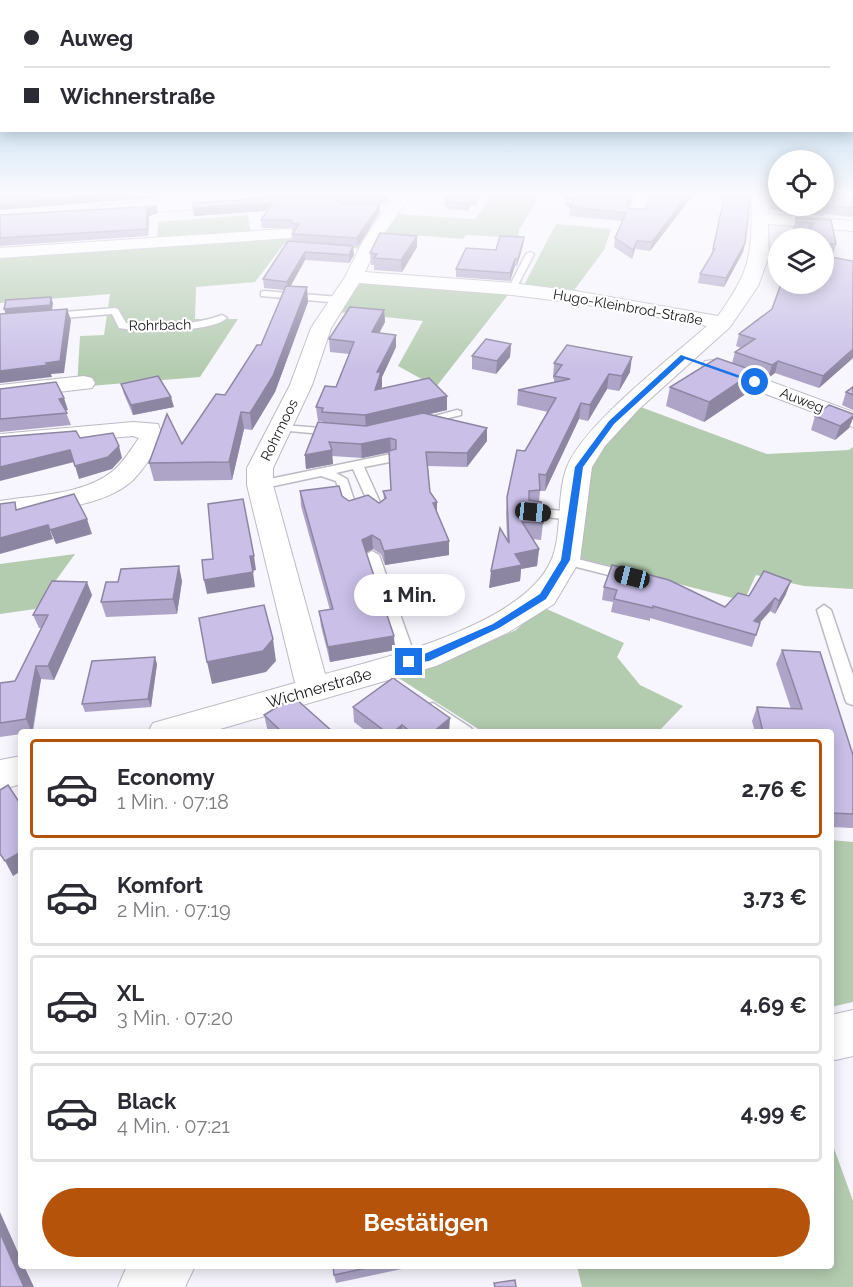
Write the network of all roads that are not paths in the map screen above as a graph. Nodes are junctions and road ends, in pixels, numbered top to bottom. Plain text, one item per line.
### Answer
1 (360, 253) edge
2 (530, 254) dead end
3 (768, 258) edge
4 (354, 278) junction
5 (291, 284) edge
6 (512, 289) junction
7 (264, 294) dead end
8 (284, 296) junction
9 (340, 300) junction
10 (36, 318) edge
11 (222, 318) dead end
12 (723, 324) junction
13 (684, 356) junction
14 (84, 383) dead end
15 (0, 392) edge
16 (457, 413) dead end
17 (853, 420) edge
18 (411, 423) edge
19 (282, 428) junction
20 (344, 433) edge
21 (0, 441) edge
22 (391, 458) edge
23 (357, 464) junction
24 (321, 472) junction
25 (260, 485) junction
26 (0, 509) edge
27 (351, 509) edge
28 (378, 511) edge
29 (533, 512) edge
30 (572, 516) junction
31 (372, 555) dead end
32 (566, 560) junction
33 (643, 580) edge
34 (824, 610) dead end
35 (395, 672) junction
36 (313, 688) junction
37 (417, 698) edge
38 (853, 699) edge
39 (208, 727) edge
40 (191, 729) edge
41 (461, 729) edge
42 (18, 771) edge
43 (0, 775) edge
44 (853, 1033) edge
45 (834, 1037) edge
46 (165, 1269) edge
47 (145, 1287) edge

1 - 4 street, Rohrmoos
2 - 6 lane
3 - 12 street, Wichnerstraße
4 - 6 street, Hugo-Kleinbrod-Straße
4 - 9 street, Rohrmoos
5 - 8 lane
6 - 12 street, Hugo-Kleinbrod-Straße
7 - 8 lane
8 - 9 lane
9 - 19 street, Rohrmoos
10 - 11 lane, Rohrbach
12 - 13 street, Wichnerstraße
13 - 17 street, Auweg
13 - 30 street, Wichnerstraße
14 - 15 street
16 - 18 lane
19 - 20 lane
19 - 25 street, Rohrmoos
21 - 26 street
22 - 23 lane
23 - 24 lane
23 - 28 lane
24 - 25 lane
24 - 27 lane
25 - 36 street, Rohrmoos
29 - 30 lane
30 - 32 street, Wichnerstraße
31 - 35 lane
32 - 33 lane
32 - 35 street, Wichnerstraße
34 - 38 lane
35 - 36 street, Wichnerstraße
36 - 39 street, Wichnerstraße
37 - 41 lane
39 - 40 street, Wichnerstraße
42 - 43 street
44 - 45 street
46 - 47 street

